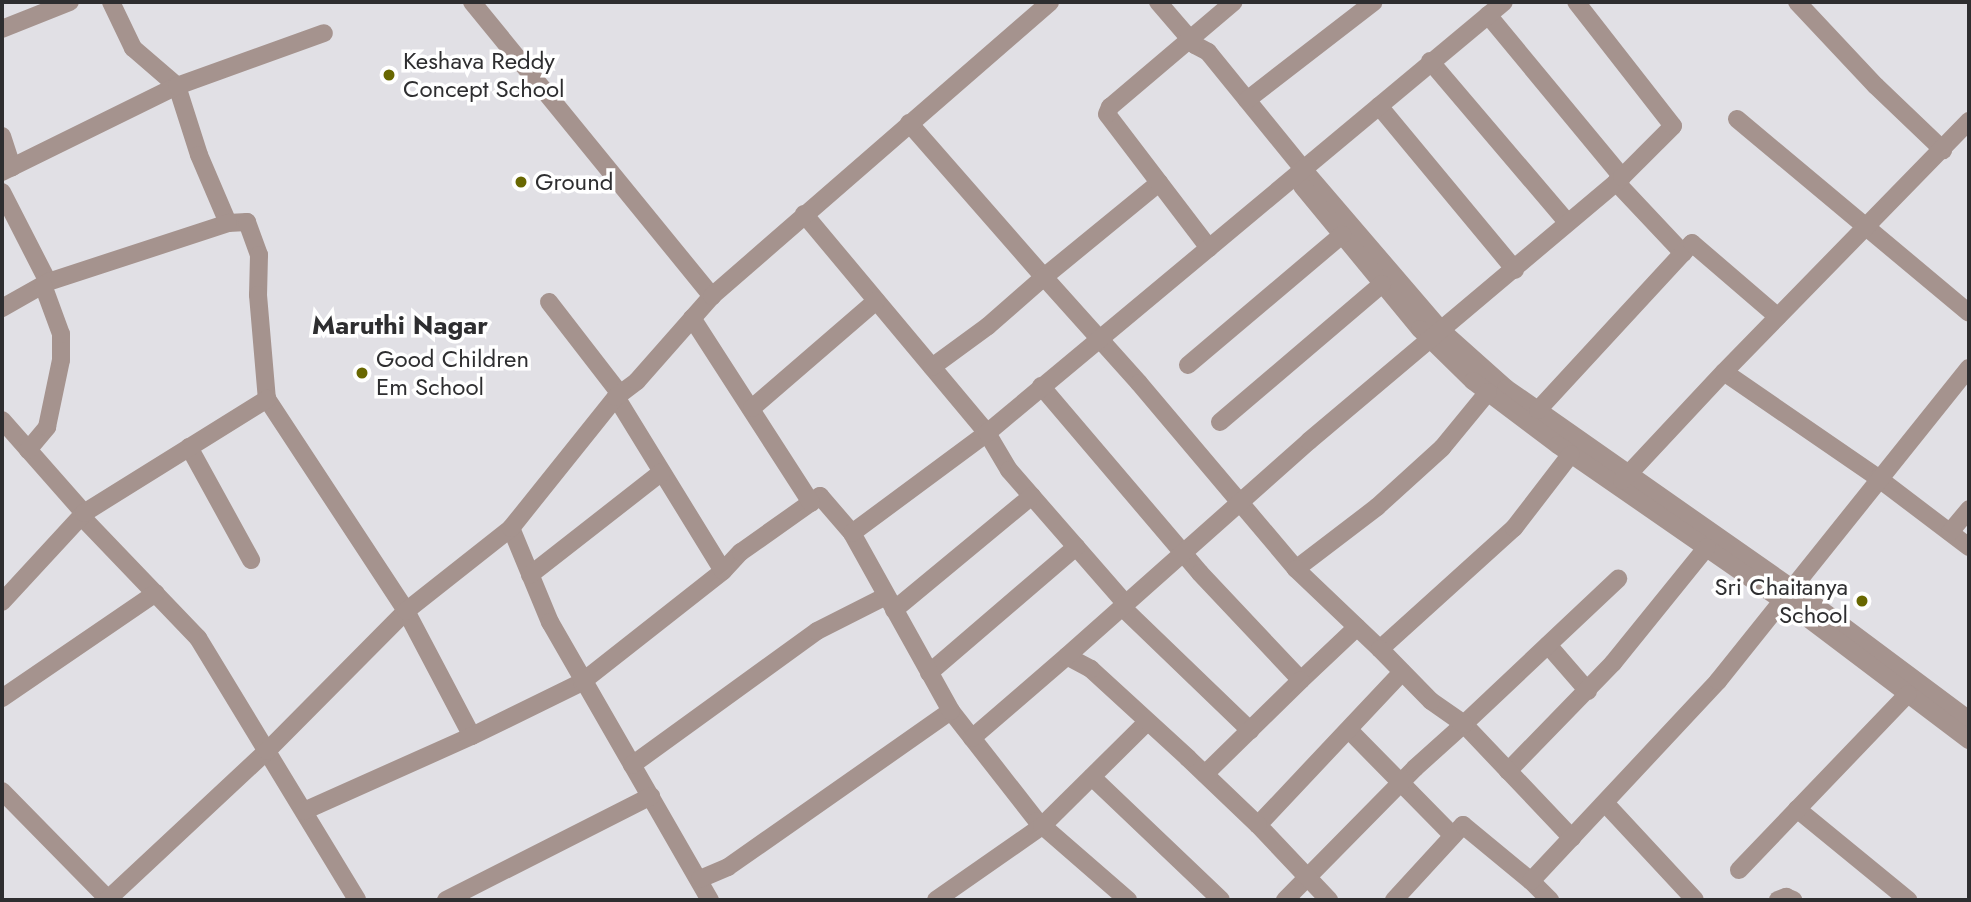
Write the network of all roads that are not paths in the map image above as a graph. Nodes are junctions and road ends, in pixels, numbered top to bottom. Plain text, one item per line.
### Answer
1 (70, 2) edge
2 (111, 2) edge
3 (472, 2) edge
4 (1050, 2) edge
5 (1158, 2) edge
6 (1234, 2) edge
7 (1374, 2) edge
8 (1504, 2) edge
9 (1576, 2) edge
10 (1797, 2) edge
11 (1488, 15) junction
12 (2, 29) edge
13 (324, 33) dead end
14 (1192, 42) junction
15 (1430, 61) junction
16 (177, 86) junction
17 (1247, 100) junction
18 (1379, 106) junction
19 (1737, 119) dead end
20 (1969, 121) edge
21 (909, 123) junction
22 (2, 136) edge
23 (1942, 150) junction
24 (7, 170) edge
25 (1298, 173) junction
26 (1619, 180) junction
27 (1159, 183) junction
28 (2, 192) edge
29 (804, 214) junction
30 (1567, 222) junction
31 (228, 223) junction
32 (1865, 229) junction
33 (1342, 235) junction
34 (1209, 248) junction
35 (1683, 253) junction
36 (1515, 270) junction
37 (1044, 277) junction
38 (45, 284) junction
39 (1382, 284) junction
40 (712, 296) junction
41 (876, 301) junction
42 (549, 302) dead end
43 (2, 308) edge
44 (1969, 313) edge
45 (1778, 317) junction
46 (692, 318) junction
47 (1436, 335) junction
48 (1098, 338) junction
49 (1188, 365) dead end
50 (932, 367) junction
51 (1969, 368) edge
52 (1724, 372) junction
53 (1041, 386) junction
54 (1488, 392) junction
55 (618, 395) junction
56 (267, 399) junction
57 (752, 408) junction
58 (1538, 410) junction
59 (2, 420) edge
60 (1220, 422) dead end
61 (987, 433) junction
62 (190, 447) junction
63 (28, 450) junction
64 (1571, 454) junction
65 (662, 472) junction
66 (1878, 478) junction
67 (1623, 481) junction
68 (1032, 496) junction
69 (811, 503) junction
70 (1240, 504) junction
71 (1969, 509) edge
72 (82, 515) junction
73 (511, 528) junction
74 (1950, 532) junction
75 (852, 533) junction
76 (1076, 547) junction
77 (1707, 547) junction
78 (1969, 547) edge
79 (1183, 554) junction
80 (251, 560) dead end
81 (1296, 569) junction
82 (723, 571) junction
83 (530, 575) junction
84 (1618, 579) dead end
85 (156, 593) junction
86 (1787, 594) junction
87 (2, 602) edge
88 (890, 603) junction
89 (1124, 606) junction
90 (406, 611) junction
91 (1357, 627) junction
92 (1548, 645) junction
93 (1380, 649) junction
94 (1068, 656) junction
95 (1402, 672) junction
96 (929, 673) junction
97 (1301, 680) junction
98 (582, 682) junction
99 (1588, 691) junction
100 (1908, 694) junction
101 (2, 698) edge
102 (951, 711) junction
103 (1969, 720) edge
104 (1147, 722) junction
105 (1464, 724) junction
106 (1250, 730) junction
107 (1349, 730) junction
108 (472, 736) junction
109 (972, 738) junction
110 (1969, 740) edge
111 (267, 751) junction
112 (632, 765) junction
113 (1508, 771) junction
114 (1205, 774) junction
115 (1092, 777) junction
116 (1400, 783) junction
117 (2, 791) edge
118 (651, 796) junction
119 (1605, 803) junction
120 (1797, 809) junction
121 (304, 811) junction
122 (1258, 825) junction
123 (1042, 826) junction
124 (1453, 836) junction
125 (1572, 838) junction
126 (1739, 870) dead end
127 (1308, 876) junction
128 (700, 879) junction
129 (1531, 881) junction
130 (108, 900) edge
131 (357, 900) edge
132 (446, 900) edge
133 (710, 900) edge
134 (936, 900) edge
135 (1128, 900) edge
136 (1221, 900) edge
137 (1285, 900) edge
138 (1329, 900) edge
139 (1394, 900) edge
140 (1550, 900) edge
141 (1695, 900) edge
142 (1778, 900) edge
143 (1793, 900) edge
144 (1908, 900) edge

1 - 12 street
2 - 16 street
3 - 40 street
4 - 21 street
5 - 14 street
6 - 14 street
7 - 17 street
8 - 11 street
9 - 26 street
10 - 23 street
11 - 15 street
11 - 26 street
13 - 16 street
14 - 17 street
14 - 25 street
14 - 27 street
15 - 18 street
15 - 30 street
16 - 24 street
16 - 31 street
17 - 25 street
18 - 25 street
18 - 36 street
19 - 32 street
20 - 23 street
21 - 29 street
21 - 37 street
22 - 24 street
23 - 32 street
25 - 33 street
25 - 34 street
25 - 47 street
26 - 30 street
26 - 35 street
27 - 34 street
27 - 37 street
28 - 38 street
29 - 40 street
29 - 41 street
30 - 36 street
31 - 38 street
31 - 56 street
32 - 44 street
32 - 45 street
33 - 39 street
33 - 49 street
34 - 48 street
35 - 45 street
35 - 58 street
36 - 47 street
37 - 48 street
37 - 50 street
38 - 43 street
38 - 63 street
39 - 47 street
39 - 60 street
40 - 46 street
41 - 50 street
41 - 57 street
42 - 55 street
45 - 52 street
46 - 55 street
46 - 57 street
47 - 54 street
47 - 58 street
47 - 70 street
48 - 53 street
48 - 70 street
50 - 61 street
51 - 66 street
52 - 66 street
52 - 67 street
53 - 61 street
53 - 79 street
54 - 64 street
54 - 81 street
55 - 65 street
55 - 73 street
56 - 62 street
56 - 90 street
57 - 69 street
58 - 67 street
59 - 63 street
61 - 68 street
61 - 75 street
62 - 72 street
62 - 80 street
63 - 72 street
64 - 67 street
64 - 93 street
65 - 82 street
65 - 83 street
66 - 74 street
66 - 86 street
67 - 77 street
67 - 86 street
68 - 76 street
68 - 88 street
69 - 75 street
69 - 82 street
70 - 79 street
70 - 81 street
71 - 74 street
72 - 85 street
72 - 87 street
73 - 83 street
73 - 90 street
74 - 78 street
75 - 88 street
76 - 89 street
76 - 96 street
77 - 86 street
77 - 99 street
79 - 89 street
79 - 97 street
81 - 91 street
82 - 98 street
83 - 98 street
84 - 92 street
85 - 101 street
85 - 111 street
86 - 100 street
86 - 103 street
86 - 119 street
88 - 96 street
88 - 112 street
89 - 94 street
89 - 106 street
90 - 108 street
90 - 111 street
91 - 93 street
91 - 97 street
92 - 99 street
92 - 105 street
93 - 95 street
94 - 104 street
94 - 109 street
95 - 105 street
95 - 107 street
96 - 102 street
97 - 106 street
98 - 108 street
98 - 112 street
99 - 113 street
100 - 110 street
100 - 120 street
102 - 109 street
102 - 128 street
104 - 114 street
104 - 115 street
105 - 113 street
105 - 116 street
106 - 114 street
107 - 116 street
107 - 122 street
108 - 121 street
109 - 123 street
111 - 121 street
111 - 130 street
112 - 118 street
113 - 125 street
114 - 122 street
115 - 123 street
115 - 136 street
116 - 124 street
116 - 127 street
117 - 130 street
118 - 128 street
118 - 132 street
119 - 125 street
119 - 141 street
120 - 126 street
120 - 144 street
121 - 131 street
122 - 127 street
123 - 134 street
123 - 135 street
124 - 129 street
124 - 139 street
125 - 129 street
127 - 137 street
127 - 138 street
128 - 133 street
129 - 140 street
142 - 143 street

